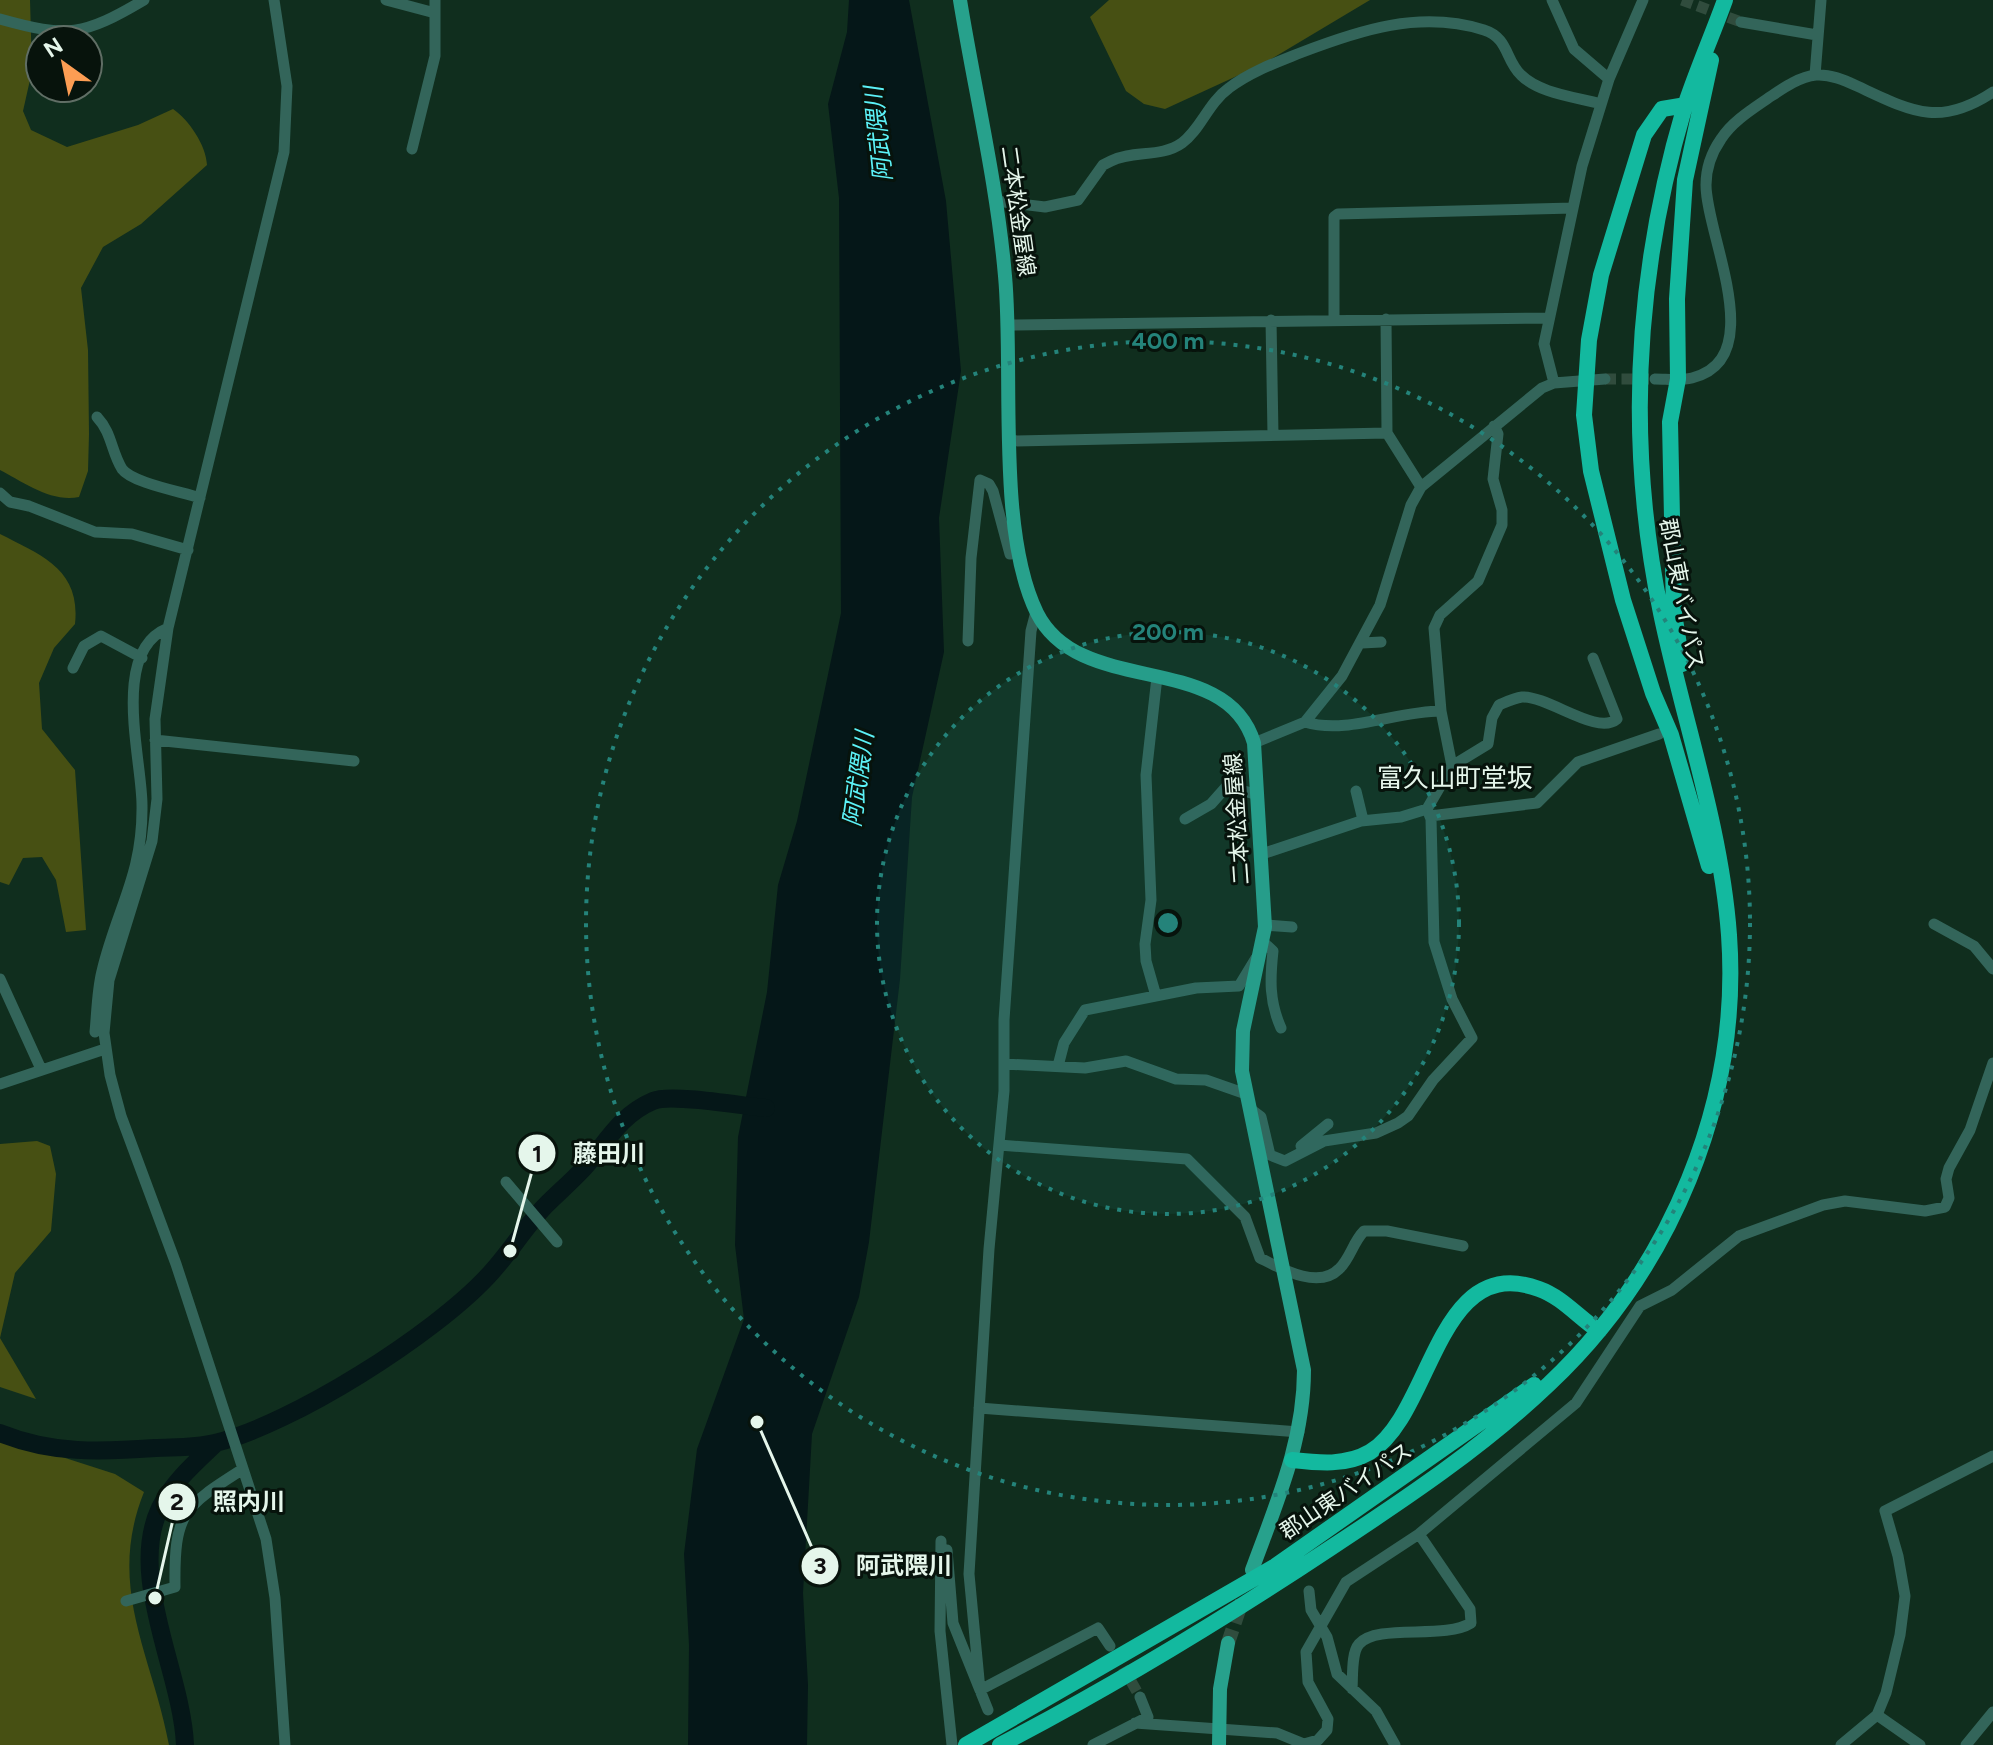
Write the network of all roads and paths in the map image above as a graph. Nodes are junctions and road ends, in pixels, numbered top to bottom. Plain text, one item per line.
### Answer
1 (117, 0) edge
2 (144, 0) edge
3 (274, 0) edge
4 (386, 0) edge
5 (435, 0) edge
6 (960, 0) edge
7 (1552, 0) edge
8 (1643, 0) edge
9 (1821, 0) edge
10 (1722, 9) edge
11 (125, 11) junction
12 (435, 13) junction
13 (0, 19) edge
14 (1741, 22) tunnel mouth
15 (1817, 35) junction
16 (1815, 75) junction
17 (1609, 79) junction
18 (1993, 92) edge
19 (1601, 104) junction
20 (1686, 105) junction
21 (412, 149) dead end
22 (996, 201) junction
23 (1573, 208) junction
24 (1334, 318) junction
25 (1549, 318) junction
26 (1386, 319) junction
27 (1271, 320) junction
28 (1009, 325) junction
29 (1585, 378) junction
30 (1605, 379) tunnel mouth
31 (1655, 379) tunnel mouth
32 (1678, 379) junction
33 (1554, 383) junction
34 (97, 417) dead end
35 (1494, 426) junction
36 (1387, 433) junction
37 (1273, 435) junction
38 (1011, 441) junction
39 (1421, 487) junction
40 (0, 493) edge
41 (200, 498) junction
42 (188, 550) junction
43 (1019, 553) junction
44 (1036, 612) junction
45 (168, 628) junction
46 (968, 641) dead end
47 (1381, 642) dead end
48 (1362, 643) junction
49 (142, 658) junction
50 (1593, 658) dead end
51 (73, 668) dead end
52 (1157, 677) junction
53 (1441, 711) junction
54 (1305, 722) junction
55 (1659, 734) dead end
56 (155, 740) junction
57 (1254, 743) junction
58 (354, 761) dead end
59 (1452, 766) junction
60 (1356, 791) dead end
61 (1258, 795) junction
62 (1429, 812) junction
63 (1185, 819) dead end
64 (1363, 820) junction
65 (1262, 854) junction
66 (1722, 880) junction
67 (1726, 912) junction
68 (1934, 924) dead end
69 (1265, 925) junction
70 (1292, 927) dead end
71 (1261, 948) junction
72 (1993, 969) edge
73 (0, 979) edge
74 (1156, 996) junction
75 (1281, 1028) dead end
76 (95, 1032) dead end
77 (105, 1049) junction
78 (1993, 1063) edge
79 (1004, 1064) junction
80 (1058, 1066) junction
81 (41, 1069) junction
82 (1991, 1083) edge
83 (0, 1084) edge
84 (1248, 1101) junction
85 (1328, 1124) dead end
86 (999, 1145) junction
87 (1294, 1157) junction
88 (508, 1184) dead end
89 (555, 1240) dead end
90 (1463, 1246) dead end
91 (1282, 1271) junction
92 (1595, 1329) junction
93 (979, 1408) junction
94 (1299, 1432) junction
95 (1993, 1456) edge
96 (1292, 1460) junction
97 (242, 1466) junction
98 (1419, 1534) junction
99 (1252, 1570) dead end
100 (1309, 1591) dead end
101 (126, 1601) dead end
102 (1321, 1626) junction
103 (1228, 1643) tunnel mouth
104 (1110, 1646) tunnel mouth
105 (1352, 1689) junction
106 (980, 1690) junction
107 (1140, 1697) tunnel mouth
108 (988, 1710) dead end
109 (1993, 1712) edge
110 (1877, 1715) junction
111 (1135, 1723) junction
112 (1219, 1738) edge
113 (285, 1745) edge
114 (952, 1745) edge
115 (966, 1745) edge
116 (1000, 1745) edge
117 (1093, 1745) edge
118 (1395, 1745) edge
119 (1841, 1745) edge
120 (1920, 1745) edge
121 (1966, 1745) edge

1 - 11 street
2 - 11 street
3 - 41 street
4 - 12 street
5 - 12 street
6 - 22 main road, 二本松金屋線
7 - 17 street
8 - 17 street
9 - 15 street
10 - 20 highway, 郡山東バイパス
10 - 32 highway
11 - 13 street
12 - 21 street
14 - 15 street
15 - 16 street
16 - 18 street
16 - 32 street
17 - 19 street
19 - 22 street
19 - 23 street
20 - 29 highway
20 - 66 highway, 郡山東バイパス
22 - 28 main road, 二本松金屋線
23 - 24 street
23 - 25 street
24 - 26 street
24 - 27 street
25 - 26 street
25 - 33 street
26 - 36 street
27 - 28 street
27 - 37 street
28 - 38 main road, 二本松金屋線
29 - 30 street
29 - 33 street
29 - 67 highway
31 - 32 street
32 - 66 highway
33 - 35 street
34 - 41 street
35 - 39 street
35 - 53 street
36 - 37 street
36 - 39 street
37 - 38 street
38 - 43 main road, 二本松金屋線
39 - 48 street
40 - 42 street
41 - 42 street
42 - 45 street
43 - 44 main road, 二本松金屋線
43 - 46 street
44 - 52 main road, 二本松金屋線
44 - 79 street
45 - 49 street
45 - 56 street
47 - 48 street
48 - 54 street
49 - 51 street
49 - 76 street
50 - 59 street
52 - 57 main road, 二本松金屋線
52 - 74 street
53 - 54 street
53 - 59 street
54 - 57 street
55 - 62 street
56 - 58 street
56 - 77 street
57 - 61 main road, 二本松金屋線
59 - 62 street
60 - 64 street
61 - 63 street
61 - 65 main road, 二本松金屋線
62 - 64 street
62 - 87 street
64 - 65 street
65 - 69 main road, 二本松金屋線
66 - 67 highway, 郡山東バイパス
67 - 92 highway, 郡山東バイパス
68 - 72 street
69 - 70 street
69 - 71 main road, 二本松金屋線
71 - 74 street
71 - 75 street
71 - 84 main road, 二本松金屋線
73 - 81 street
74 - 80 street
77 - 81 street
77 - 97 street
78 - 82 street
79 - 80 street
79 - 86 street
80 - 84 street
81 - 83 street
82 - 98 street
84 - 87 street
84 - 91 main road, 二本松金屋線
85 - 87 street
86 - 91 street
86 - 93 street
88 - 89 street
90 - 91 street
91 - 94 main road, 二本松金屋線
92 - 96 highway
92 - 115 highway, 郡山東バイパス
92 - 116 highway, 郡山東バイパス
93 - 94 street
93 - 106 street
94 - 96 main road, 二本松金屋線
95 - 110 street
96 - 99 main road, 二本松金屋線
97 - 101 street
97 - 113 street
98 - 102 street
98 - 105 street
100 - 102 street
102 - 105 street
102 - 112 street
103 - 112 main road
104 - 106 street
105 - 118 street
106 - 108 street
106 - 114 street
107 - 111 street
109 - 121 street
110 - 119 street
110 - 120 street
111 - 112 street
111 - 117 street

